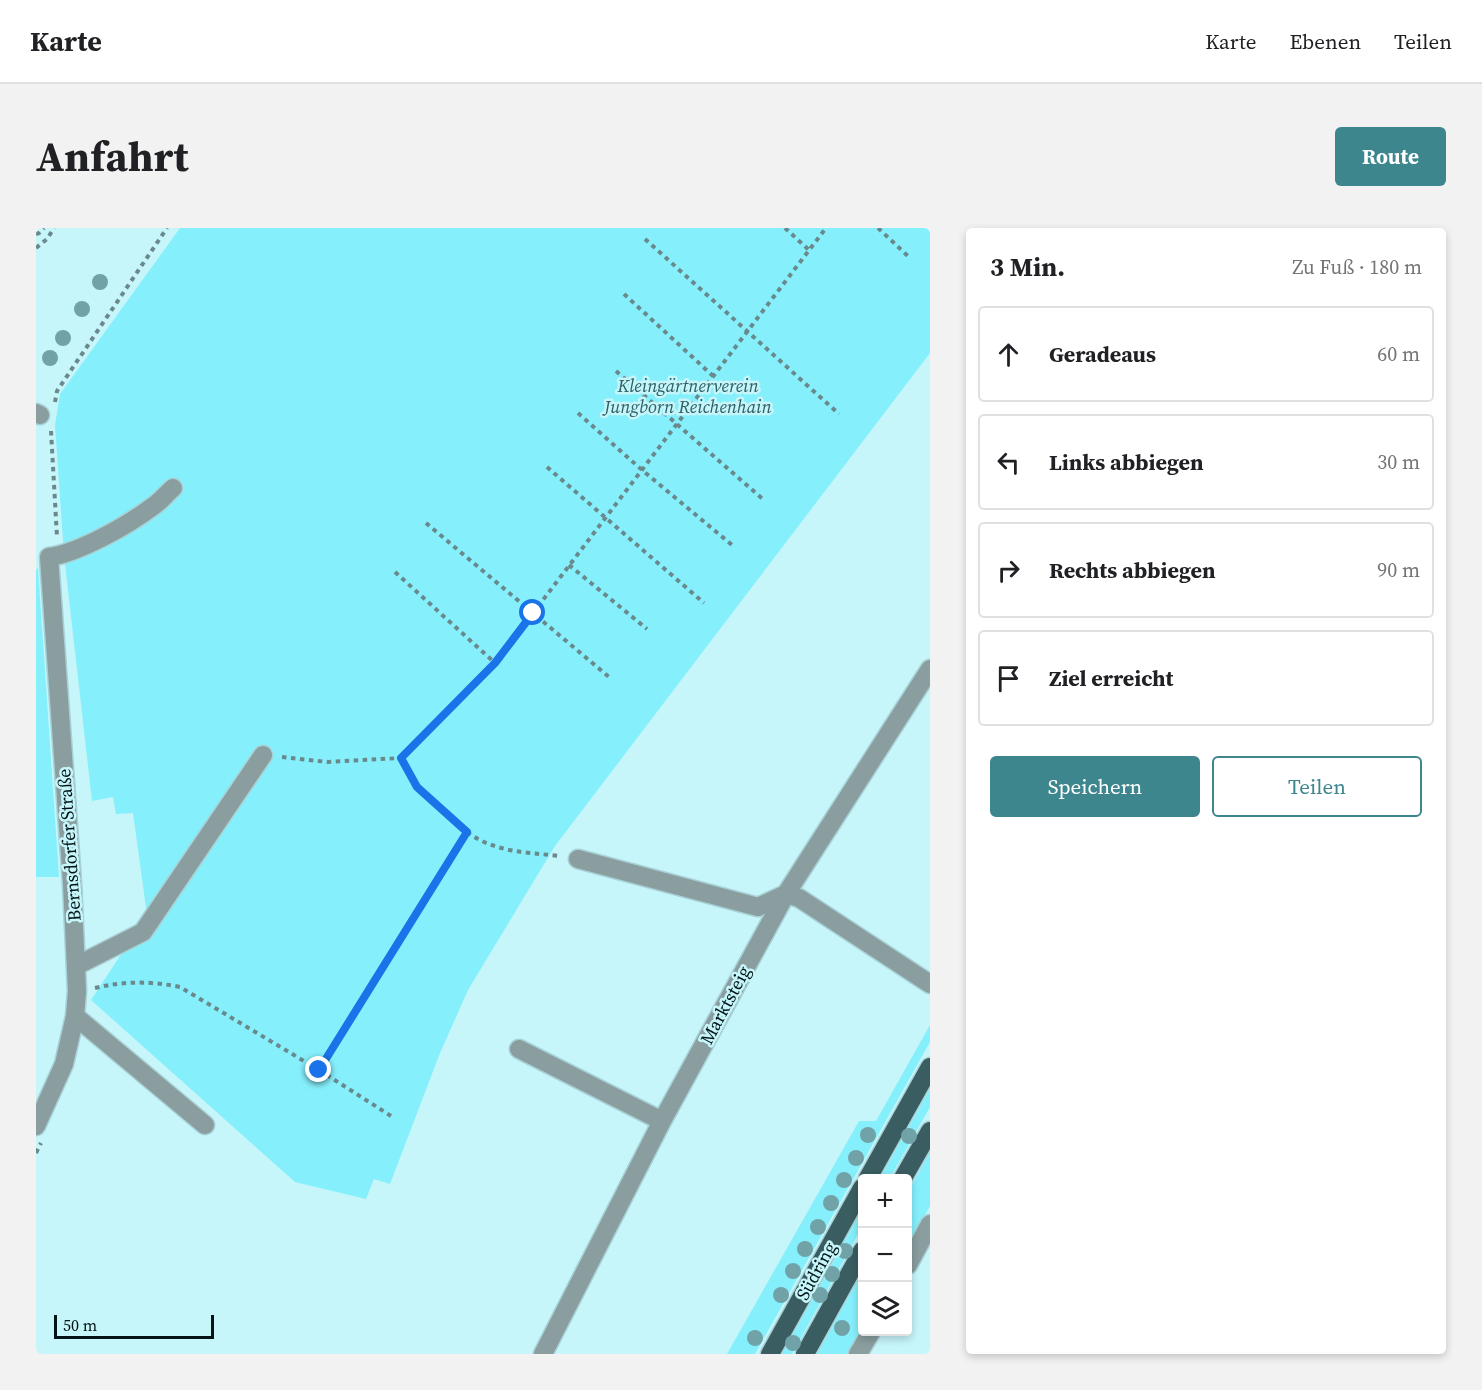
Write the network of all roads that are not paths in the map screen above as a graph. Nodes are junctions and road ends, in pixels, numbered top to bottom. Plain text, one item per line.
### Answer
1 (173, 488) dead end
2 (930, 669) edge
3 (263, 755) road end
4 (578, 859) road end
5 (786, 894) junction
6 (76, 966) junction
7 (930, 984) edge
8 (75, 1016) junction
9 (519, 1049) dead end
10 (930, 1067) edge
11 (662, 1121) junction
12 (205, 1125) dead end
13 (36, 1126) edge
14 (930, 1131) edge
15 (871, 1174) edge
16 (906, 1174) edge
17 (858, 1195) edge
18 (930, 1224) edge
19 (858, 1258) edge
20 (912, 1258) edge
21 (869, 1336) edge
22 (543, 1354) edge
23 (770, 1354) edge
24 (805, 1354) edge
25 (858, 1354) edge

1 - 6 street, Bernsdorfer Straße
2 - 5 street, Marktsteig
3 - 6 street
4 - 5 street
5 - 7 street
5 - 11 street, Marktsteig
6 - 8 street, Bernsdorfer Straße
8 - 12 street
8 - 13 street, Bernsdorfer Straße
9 - 11 street
10 - 15 main road
11 - 22 street, Marktsteig
14 - 16 main road
17 - 23 main road, Südring
18 - 20 street
19 - 24 main road, Südring
21 - 25 street

